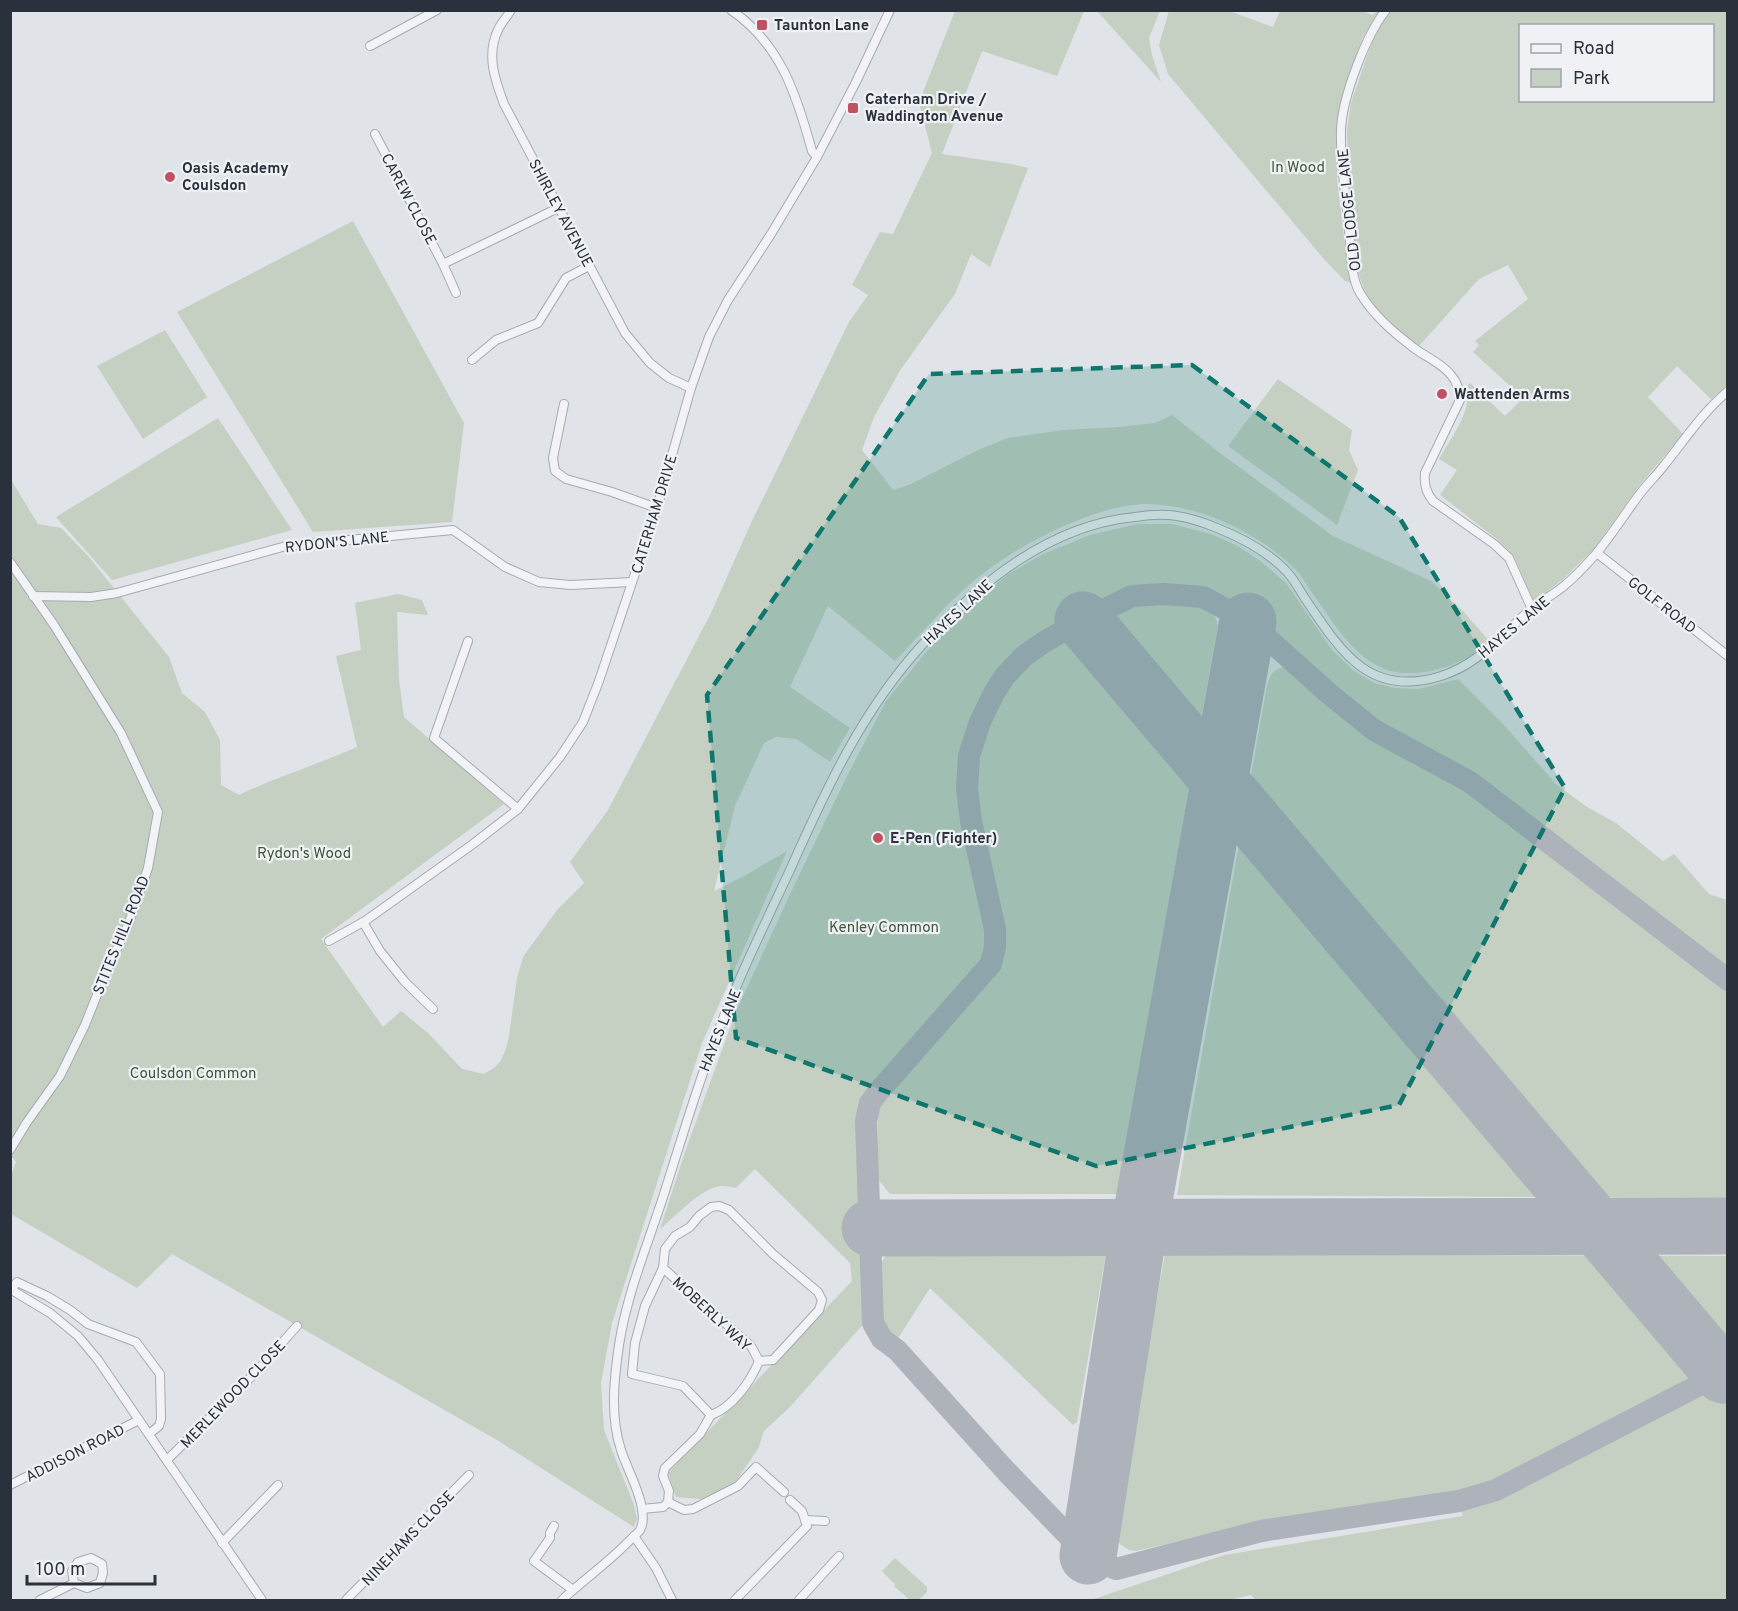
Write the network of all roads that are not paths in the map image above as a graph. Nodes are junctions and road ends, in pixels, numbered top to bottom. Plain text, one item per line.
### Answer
1 (437, 10) edge
2 (512, 10) edge
3 (731, 10) edge
4 (890, 10) edge
5 (1386, 10) edge
6 (370, 46) dead end
7 (375, 134) dead end
8 (817, 158) junction
9 (558, 208) junction
10 (443, 264) junction
11 (589, 266) junction
12 (456, 293) dead end
13 (472, 360) dead end
14 (691, 388) junction
15 (1728, 391) edge
16 (564, 404) dead end
17 (657, 508) junction
18 (1596, 553) junction
19 (10, 562) edge
20 (632, 582) junction
21 (33, 596) junction
22 (1532, 609) junction
23 (468, 641) dead end
24 (1728, 657) edge
25 (518, 809) junction
26 (363, 922) junction
27 (328, 941) dead end
28 (433, 1009) dead end
29 (11, 1149) edge
30 (663, 1268) junction
31 (11, 1289) edge
32 (297, 1326) dead end
33 (759, 1361) junction
34 (711, 1415) junction
35 (139, 1420) junction
36 (149, 1434) junction
37 (167, 1460) junction
38 (469, 1474) dead end
39 (10, 1485) edge
40 (278, 1485) dead end
41 (784, 1492) dead end
42 (790, 1500) dead end
43 (668, 1502) junction
44 (642, 1509) junction
45 (805, 1520) junction
46 (825, 1521) dead end
47 (554, 1526) dead end
48 (634, 1536) junction
49 (222, 1543) junction
50 (839, 1556) dead end
51 (74, 1583) dead end
52 (573, 1590) junction
53 (40, 1600) edge
54 (262, 1600) edge
55 (346, 1600) edge
56 (562, 1600) edge
57 (672, 1600) edge
58 (735, 1600) edge
59 (799, 1600) edge

1 - 6 street
2 - 9 street, SHIRLEY AVENUE
3 - 8 street
4 - 8 street, CATERHAM DRIVE
5 - 22 street, OLD LODGE LANE
7 - 10 street, CAREW CLOSE
8 - 14 street, CATERHAM DRIVE
9 - 10 street
9 - 11 street, SHIRLEY AVENUE
10 - 12 street, CAREW CLOSE
11 - 13 street
11 - 14 street, SHIRLEY AVENUE
14 - 17 street, CATERHAM DRIVE
15 - 18 street, HAYES LANE
16 - 17 street
17 - 20 street, CATERHAM DRIVE
18 - 22 street, HAYES LANE
18 - 24 street, GOLF ROAD
19 - 21 street, STITES HILL ROAD
20 - 21 street, RYDON'S LANE
20 - 25 street, CATERHAM DRIVE
21 - 29 street, STITES HILL ROAD
22 - 44 street, HAYES LANE
23 - 25 street
25 - 26 street, CATERHAM DRIVE
26 - 27 street, CATERHAM DRIVE
26 - 28 street
30 - 33 street, MOBERLY WAY
30 - 33 street
30 - 34 street
31 - 35 street
31 - 36 street
32 - 37 street, MERLEWOOD CLOSE
33 - 34 street
34 - 43 street
35 - 36 street
35 - 39 street, ADDISON ROAD
36 - 37 street
37 - 49 street
38 - 55 street, NINEHAMS CLOSE
40 - 49 street
41 - 43 street
42 - 45 street
43 - 44 street
44 - 48 street
45 - 46 street
45 - 58 street
47 - 52 street
48 - 52 street
48 - 57 street
49 - 54 street
50 - 59 street
51 - 53 street
52 - 56 street

